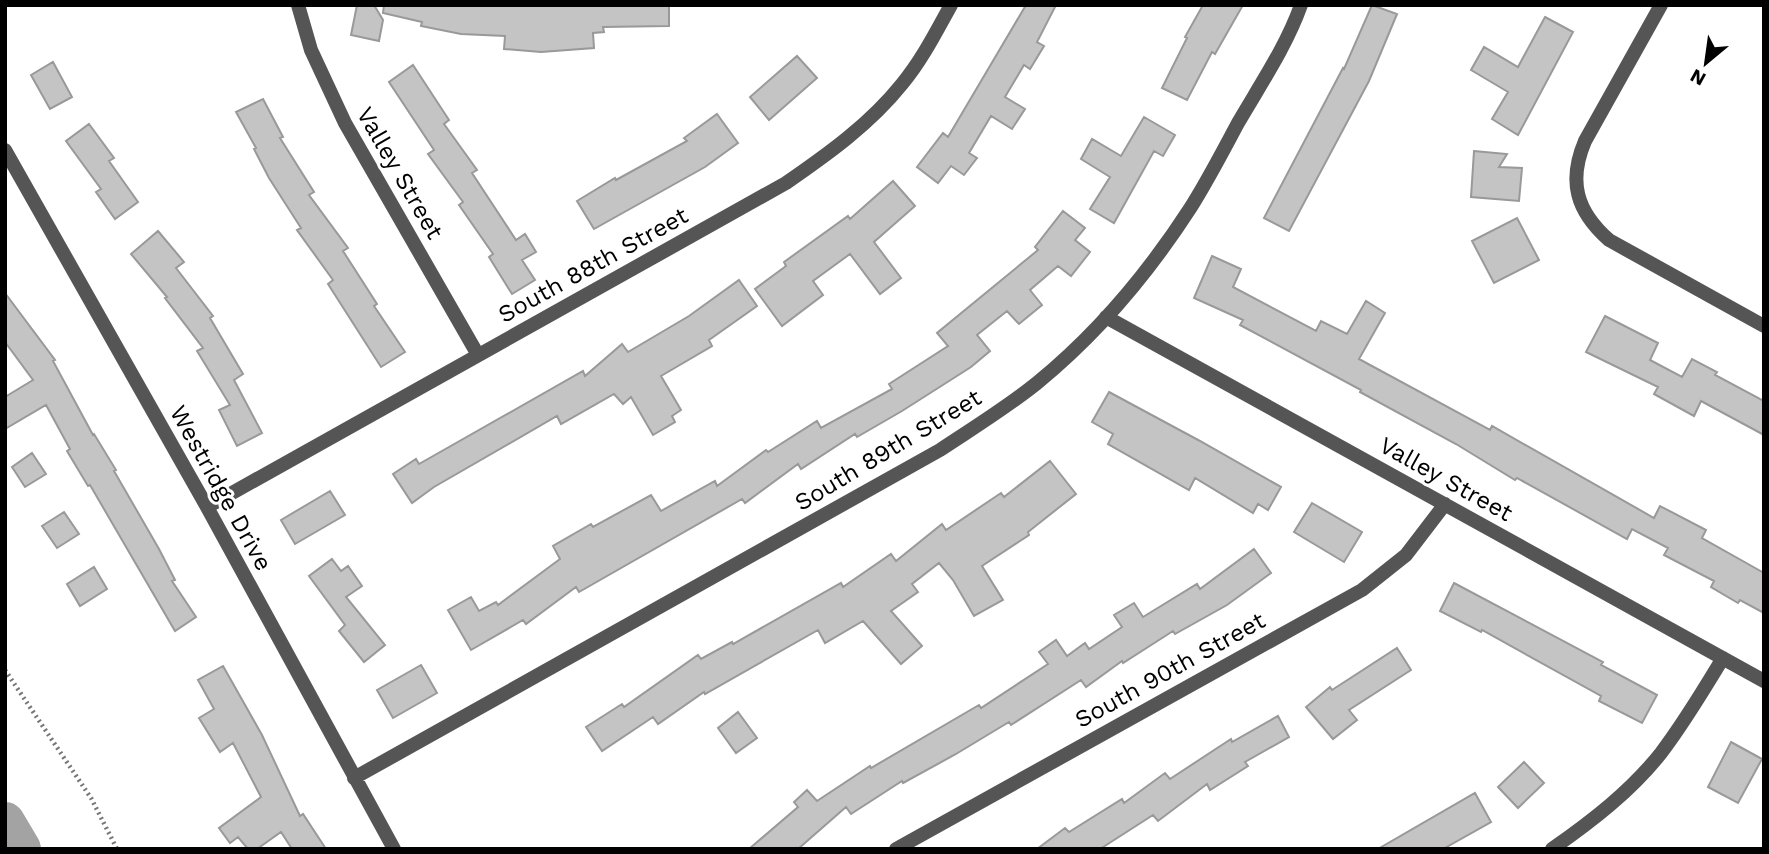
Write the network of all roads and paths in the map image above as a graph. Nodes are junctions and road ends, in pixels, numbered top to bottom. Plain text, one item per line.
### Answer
1 (299, 5) edge
2 (951, 5) edge
3 (1300, 5) edge
4 (1661, 5) edge
5 (5, 150) edge
6 (1106, 317) junction
7 (1764, 326) edge
8 (478, 355) junction
9 (1445, 504) junction
10 (207, 507) junction
11 (1723, 658) junction
12 (5, 670) edge
13 (1764, 681) edge
14 (354, 778) junction
15 (117, 849) edge
16 (394, 849) edge
17 (896, 849) edge
18 (1552, 849) edge

1 - 8 street, Valley Street
2 - 8 street, South 88th Street
3 - 6 street, South 89th Street
4 - 7 street
5 - 10 street, Westridge Drive
6 - 9 street, Valley Street
6 - 14 street, South 89th Street
8 - 10 street, South 88th Street
9 - 11 street, Valley Street
9 - 17 street, South 90th Street
10 - 14 street, Westridge Drive
11 - 13 street, Valley Street
11 - 18 street
12 - 15 path
14 - 16 street, Westridge Drive

